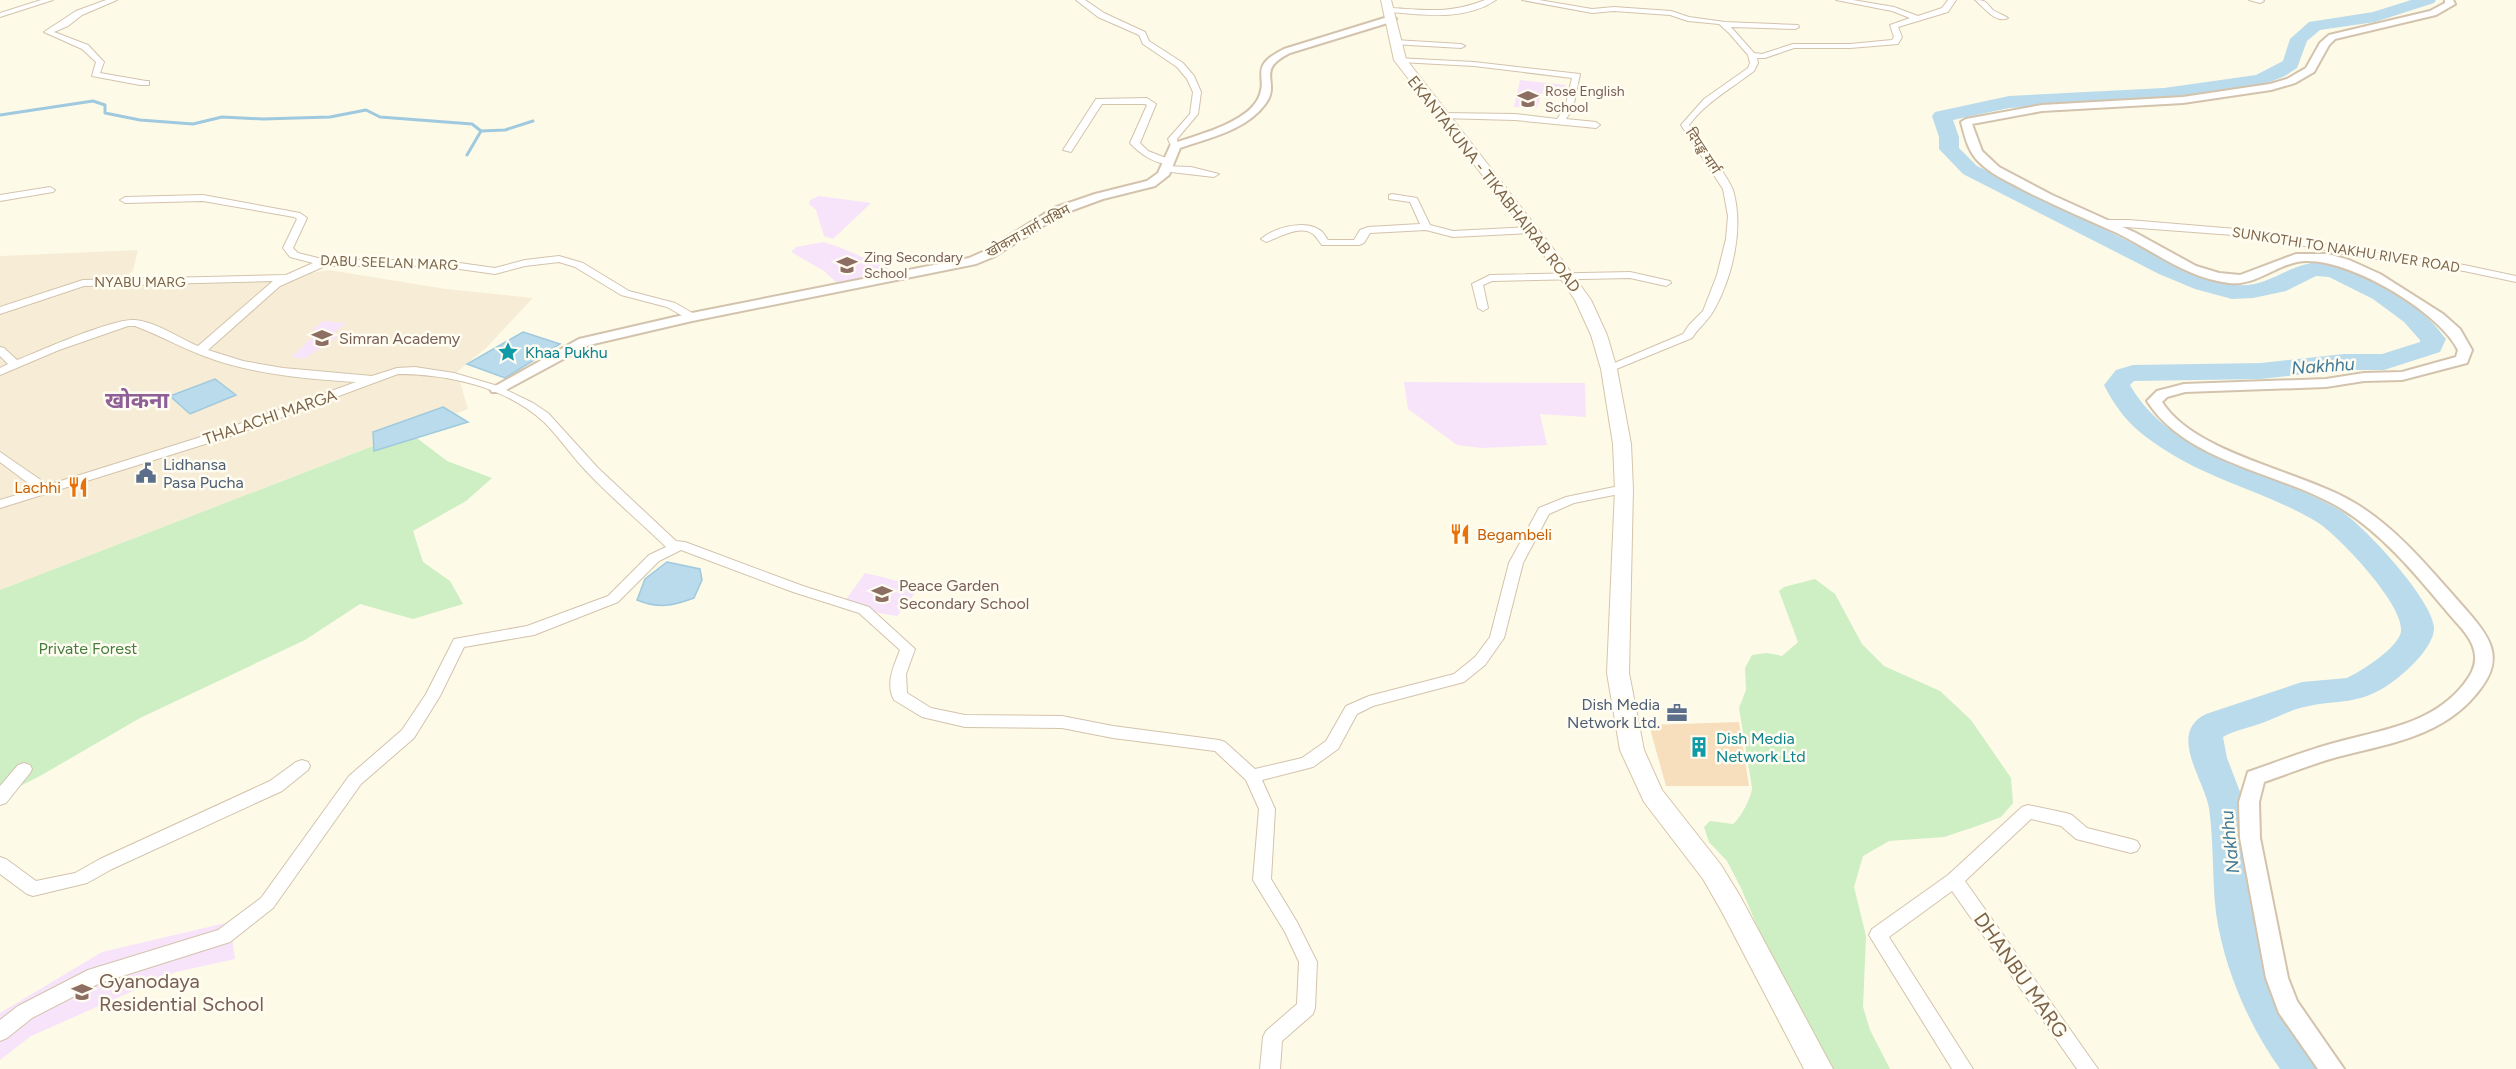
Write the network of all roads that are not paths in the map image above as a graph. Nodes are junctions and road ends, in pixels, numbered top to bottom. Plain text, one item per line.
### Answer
1 (49, 0) edge
2 (113, 0) edge
3 (1080, 0) edge
4 (1492, 0) edge
5 (1526, 0) edge
6 (1840, 0) edge
7 (1952, 0) edge
8 (1979, 0) edge
9 (2449, 0) edge
10 (1389, 10) edge
11 (0, 15) edge
12 (1916, 18) junction
13 (2004, 18) dead end
14 (1725, 24) junction
15 (1795, 27) dead end
16 (1461, 46) dead end
17 (1397, 51) junction
18 (1752, 55) junction
19 (146, 83) dead end
20 (1443, 116) junction
21 (1560, 121) junction
22 (1596, 125) dead end
23 (1175, 146) junction
24 (1068, 150) dead end
25 (1166, 166) junction
26 (1214, 174) dead end
27 (50, 190) dead end
28 (1392, 197) dead end
29 (0, 198) edge
30 (125, 200) dead end
31 (2103, 223) junction
32 (1426, 227) junction
33 (1532, 230) junction
34 (1266, 239) dead end
35 (326, 262) junction
36 (1567, 276) junction
37 (285, 278) junction
38 (2516, 279) edge
39 (1666, 283) dead end
40 (1483, 308) dead end
41 (0, 311) edge
42 (692, 317) junction
43 (0, 350) edge
44 (200, 351) junction
45 (15, 365) junction
46 (1609, 369) junction
47 (0, 372) edge
48 (377, 379) junction
49 (497, 389) junction
50 (0, 456) edge
51 (1624, 489) junction
52 (46, 490) junction
53 (0, 504) edge
54 (680, 545) junction
55 (302, 766) dead end
56 (24, 769) dead end
57 (1252, 776) junction
58 (0, 798) edge
59 (2131, 846) dead end
60 (0, 864) edge
61 (1954, 880) junction
62 (0, 1032) edge
63 (1270, 1069) edge
64 (1819, 1069) edge
65 (1964, 1069) edge
66 (2088, 1069) edge
67 (2332, 1069) edge

1 - 11 street
2 - 19 street
3 - 23 street
4 - 10 street
5 - 14 street
6 - 12 street
7 - 12 street
8 - 13 street
9 - 31 street
10 - 17 main road, EKANTAKUNA - TIKABHAIRAB ROAD
10 - 23 street
12 - 18 street
14 - 15 street
14 - 18 street
16 - 17 street
17 - 20 main road, EKANTAKUNA - TIKABHAIRAB ROAD
17 - 21 street
18 - 46 street, दिपङ्ख मार्ग
20 - 21 street
20 - 33 main road, EKANTAKUNA - TIKABHAIRAB ROAD
21 - 22 street
23 - 25 street, खोकना मार्ग पश्चिम
24 - 25 street
25 - 26 street
25 - 42 street, खोकना मार्ग पश्चिम
27 - 29 street
28 - 32 street
30 - 35 street, DABU SEELAN MARG
31 - 38 street, SUNKOTHI TO NAKHU RIVER ROAD
31 - 67 street
32 - 33 street
32 - 34 street
33 - 36 main road, EKANTAKUNA - TIKABHAIRAB ROAD
35 - 37 street
35 - 42 street, DABU SEELAN MARG
36 - 39 street
36 - 40 street
36 - 46 main road, EKANTAKUNA - TIKABHAIRAB ROAD
37 - 41 street, NYABU MARG
37 - 44 street
42 - 49 street, खोकना मार्ग पश्चिम
43 - 45 street
44 - 45 street
44 - 48 street
45 - 47 street
46 - 51 main road, EKANTAKUNA - TIKABHAIRAB ROAD
48 - 49 street, THALACHI MARGA
48 - 52 street, THALACHI MARGA
49 - 54 street, THALACHI MARGA
50 - 52 street
51 - 57 street
51 - 64 main road, EKANTAKUNA - TIKABHAIRAB ROAD
52 - 53 street, THALACHI MARGA
54 - 57 street
54 - 62 street
55 - 60 street
56 - 58 street
57 - 63 street
59 - 61 street
61 - 65 street
61 - 66 street, DHANBU MARG

